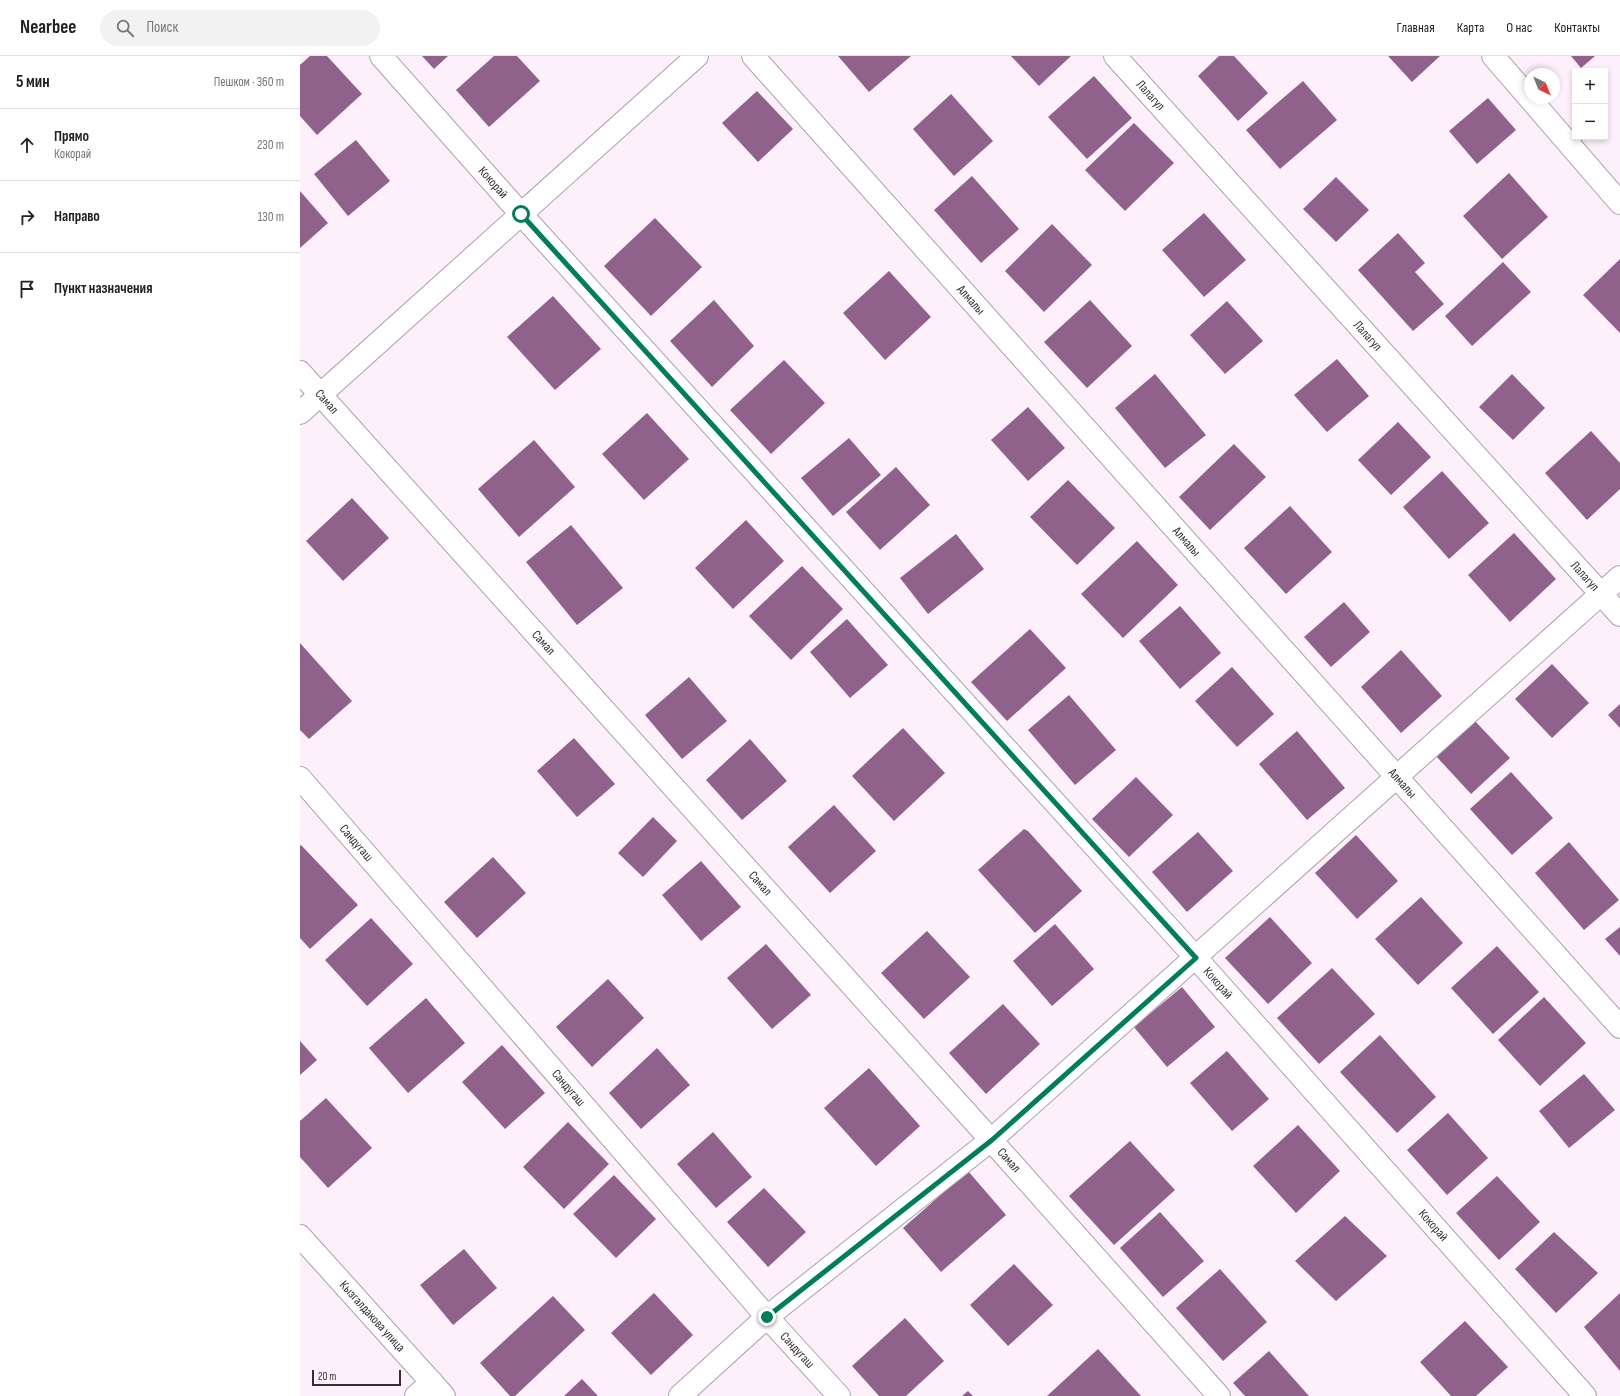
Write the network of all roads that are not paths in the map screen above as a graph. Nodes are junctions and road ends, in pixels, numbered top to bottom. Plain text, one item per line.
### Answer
1 (381, 56) edge
2 (697, 56) edge
3 (753, 56) edge
4 (1115, 56) edge
5 (1493, 56) edge
6 (1620, 203) edge
7 (521, 214) junction
8 (300, 372) edge
9 (320, 395) junction
10 (300, 413) edge
11 (1620, 577) edge
12 (1601, 594) junction
13 (1620, 615) edge
14 (300, 778) edge
15 (1397, 778) junction
16 (1196, 958) junction
17 (1620, 1027) edge
18 (992, 1140) junction
19 (300, 1236) edge
20 (767, 1317) junction
21 (438, 1389) edge
22 (416, 1396) edge
23 (680, 1396) edge
24 (839, 1396) edge
25 (1219, 1396) edge
26 (1585, 1396) edge

1 - 7 street, Кокорай
2 - 7 street
3 - 15 street, Алмалы
4 - 12 street, Лалагул
5 - 6 street
7 - 9 street
7 - 16 street, Кокорай
8 - 9 street, Самал
9 - 10 street
9 - 18 street, Самал
11 - 12 street
12 - 13 street, Лалагул
12 - 15 street
14 - 20 street, Сандугаш
15 - 16 street
15 - 17 street, Алмалы
16 - 18 street
16 - 26 street, Кокорай
18 - 20 street
18 - 25 street, Самал
19 - 21 street, Кызгалдакова улица
20 - 23 street
20 - 24 street, Сандугаш
21 - 22 street

